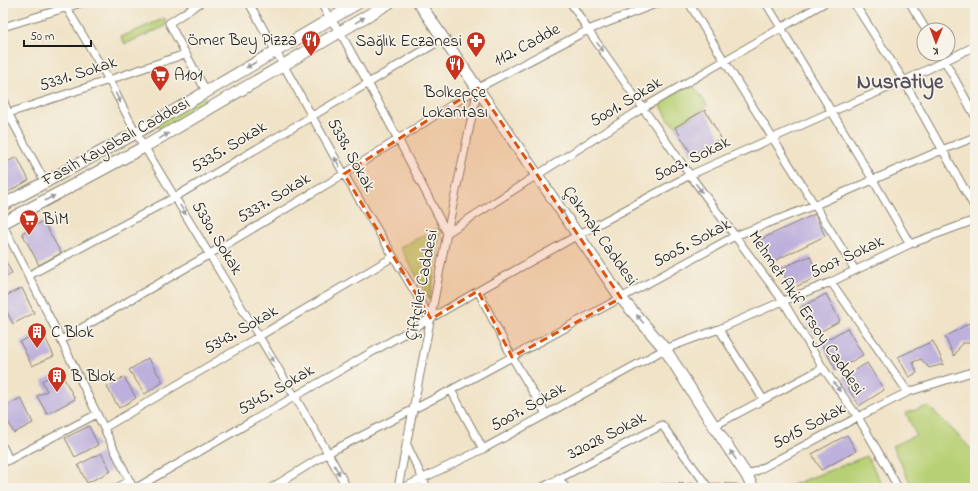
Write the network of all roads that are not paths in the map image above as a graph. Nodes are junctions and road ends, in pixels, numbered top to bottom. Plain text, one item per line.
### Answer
1 (80, 3) edge
2 (200, 3) edge
3 (250, 3) edge
4 (321, 3) edge
5 (358, 3) edge
6 (389, 3) edge
7 (419, 3) edge
8 (571, 3) edge
9 (658, 3) edge
10 (689, 3) edge
11 (766, 3) edge
12 (824, 3) edge
13 (854, 3) edge
14 (910, 3) edge
15 (65, 6) edge
16 (330, 19) junction
17 (921, 22) edge
18 (3, 27) edge
19 (781, 28) junction
20 (588, 30) junction
21 (340, 32) junction
22 (443, 39) junction
23 (975, 46) edge
24 (276, 50) junction
25 (956, 53) edge
26 (185, 54) junction
27 (724, 61) junction
28 (935, 62) edge
29 (946, 62) edge
30 (284, 65) junction
31 (109, 80) junction
32 (904, 81) junction
33 (368, 83) junction
34 (478, 88) junction
35 (206, 92) junction
36 (3, 99) edge
37 (643, 108) junction
38 (831, 112) junction
39 (5, 114) edge
40 (312, 115) junction
41 (975, 116) edge
42 (136, 133) junction
43 (975, 137) edge
44 (773, 138) junction
45 (398, 139) junction
46 (144, 147) junction
47 (942, 150) junction
48 (344, 174) junction
49 (537, 175) junction
50 (690, 175) junction
51 (874, 180) junction
52 (45, 182) junction
53 (175, 197) junction
54 (3, 205) edge
55 (815, 205) junction
56 (975, 208) edge
57 (975, 220) edge
58 (3, 224) edge
59 (447, 233) junction
60 (578, 235) junction
61 (735, 236) junction
62 (910, 244) junction
63 (210, 254) junction
64 (393, 257) junction
65 (855, 270) junction
66 (28, 276) junction
67 (831, 282) junction
68 (478, 291) junction
69 (621, 298) junction
70 (783, 301) junction
71 (431, 319) junction
72 (719, 329) junction
73 (259, 337) junction
74 (61, 340) junction
75 (665, 349) junction
76 (512, 357) junction
77 (823, 368) junction
78 (975, 371) edge
79 (451, 390) junction
80 (908, 392) junction
81 (294, 397) junction
82 (763, 399) junction
83 (412, 409) junction
84 (97, 414) junction
85 (546, 414) junction
86 (858, 417) junction
87 (714, 426) junction
88 (104, 428) junction
89 (406, 443) junction
90 (3, 447) edge
91 (484, 449) junction
92 (328, 453) junction
93 (6, 462) edge
94 (747, 476) junction
95 (423, 478) junction
96 (558, 478) junction
97 (130, 481) junction
98 (708, 487) junction
99 (116, 488) edge
100 (135, 488) edge
101 (271, 488) edge
102 (347, 488) edge
103 (398, 488) edge
104 (403, 488) edge
105 (427, 488) edge
106 (541, 488) edge
107 (566, 488) edge
108 (662, 488) edge
109 (736, 488) edge
110 (753, 488) edge
111 (898, 488) edge

1 - 15 street
2 - 26 street
3 - 24 street, 5338. Sokak
4 - 16 street
5 - 16 street, Fasih Kayabalı Caddesi
21 -> 6 street, Fasih Kayabalı Caddesi
7 - 22 street, Çakmak Caddesi
8 - 20 street, Mehmet Akif Ersoy Caddesi
9 - 20 street, 112. Cadde
10 - 27 street
11 - 19 street
12 - 19 street, 5001. Sokak
13 - 32 street
14 - 17 street
15 - 18 street
15 - 31 street, 5330. Sokak
16 - 21 street
16 - 24 street, Fasih Kayabalı Caddesi
19 - 27 street, 5001. Sokak
19 - 38 street
20 - 34 street, 112. Cadde
20 -> 37 street, Mehmet Akif Ersoy Caddesi
21 - 30 street, Fasih Kayabalı Caddesi
21 - 33 street
22 - 33 street, 5335. Sokak
22 - 34 street, Çakmak Caddesi
23 - 25 street, 5003. Sokak
24 - 30 street, 5338. Sokak
24 -> 35 street, Fasih Kayabalı Caddesi
26 - 31 street, 5331. Sokak
26 - 35 street
27 - 37 street, 5001. Sokak
27 - 44 street
28 - 32 street, 5003. Sokak
29 - 41 street
30 - 40 street, 5338. Sokak
46 -> 30 street, Fasih Kayabalı Caddesi
31 - 39 street, 5331. Sokak
31 -> 42 street, 5330. Sokak
32 - 38 street, 5003. Sokak
32 - 47 street
33 - 40 street, 5335. Sokak
33 - 45 street
34 - 45 street, 5337. Sokak
34 - 49 street, Çakmak Caddesi
34 - 59 street, Çiftçiler Caddesi
35 - 42 street, Fasih Kayabalı Caddesi
36 - 39 street
37 - 49 street, 5001. Sokak
37 - 50 street, Mehmet Akif Ersoy Caddesi
38 - 44 street, 5003. Sokak
38 - 51 street
39 - 52 street
48 -> 40 street, 5338. Sokak
40 - 53 street, 5335. Sokak
42 - 46 street, 5330. Sokak
42 - 52 street, Fasih Kayabalı Caddesi
43 - 47 street, 5005. Sokak
44 - 50 street, 5003. Sokak
44 - 55 street
45 - 48 street, 5337. Sokak
45 - 59 street
46 - 53 street, 5330. Sokak
58 -> 46 street, Fasih Kayabalı Caddesi
47 - 51 street, 5005. Sokak
47 - 56 street
48 - 63 street, 5337. Sokak
48 - 64 street, 5338. Sokak
49 - 59 street, 5001. Sokak
60 -> 49 street, Çakmak Caddesi
50 - 60 street, 5003. Sokak
50 -> 61 street, Mehmet Akif Ersoy Caddesi
51 - 55 street, 5005. Sokak
51 - 62 street
52 - 54 street, Fasih Kayabalı Caddesi
53 -> 63 street, 5330. Sokak
53 - 66 street, 5335. Sokak
55 - 61 street, 5005. Sokak
55 - 65 street
57 - 62 street, 5007 Sokak
58 - 66 street
59 - 71 street, Çiftçiler Caddesi
60 - 68 street, 5003. Sokak
60 - 69 street, Çakmak Caddesi
61 - 69 street, 5005. Sokak
61 - 70 street, Mehmet Akif Ersoy Caddesi
62 - 65 street, 5007 Sokak
63 - 73 street, 5330. Sokak
63 - 74 street, 5337. Sokak
71 -> 64 street, 5338. Sokak
64 - 73 street, 5343. Sokak
65 - 67 street, 5007 Sokak
66 - 74 street
67 - 70 street, 5007 Sokak
67 - 80 street
68 - 71 street, 5003. Sokak
68 - 76 street
75 -> 69 street, Çakmak Caddesi
69 - 76 street, 5005. Sokak
70 - 72 street, 5007 Sokak
70 - 77 street, Mehmet Akif Ersoy Caddesi
71 - 81 street, 5345. Sokak
71 - 83 street, Çiftçiler Caddesi
72 - 75 street, 5007 Sokak
72 - 82 street
73 -> 81 street, 5330. Sokak
73 - 88 street, 5343. Sokak
74 - 84 street
75 - 85 street, 5007. Sokak
75 - 87 street, Çakmak Caddesi
76 - 79 street, 5005. Sokak
76 - 85 street
77 - 82 street
77 -> 86 street, Mehmet Akif Ersoy Caddesi
78 - 80 street, 5015 Sokak
79 - 83 street, 5005. Sokak
79 - 91 street
80 - 86 street, 5015 Sokak
81 - 92 street, 5330. Sokak
81 - 100 street, 5345. Sokak
82 - 87 street
83 - 89 street, Çiftçiler Caddesi
83 - 92 street, 5005. Sokak
84 - 88 street
84 - 93 street
85 - 91 street, 5007. Sokak
86 - 94 street, 5015 Sokak
86 - 111 street, Mehmet Akif Ersoy Caddesi
94 -> 87 street, Çakmak Caddesi
88 - 97 street
89 - 95 street
89 - 103 street, Çiftçiler Caddesi
90 - 93 street
91 - 95 street, 5007. Sokak
92 - 101 street, 5005. Sokak
92 -> 102 street, 5330. Sokak
94 - 110 street, Çakmak Caddesi
95 - 104 street, 5007. Sokak
95 - 105 street
96 - 98 street, 32028 Sokak
96 - 106 street, 32028 Sokak
96 - 107 street
97 - 99 street
97 - 100 street
98 - 108 street
98 - 109 street

